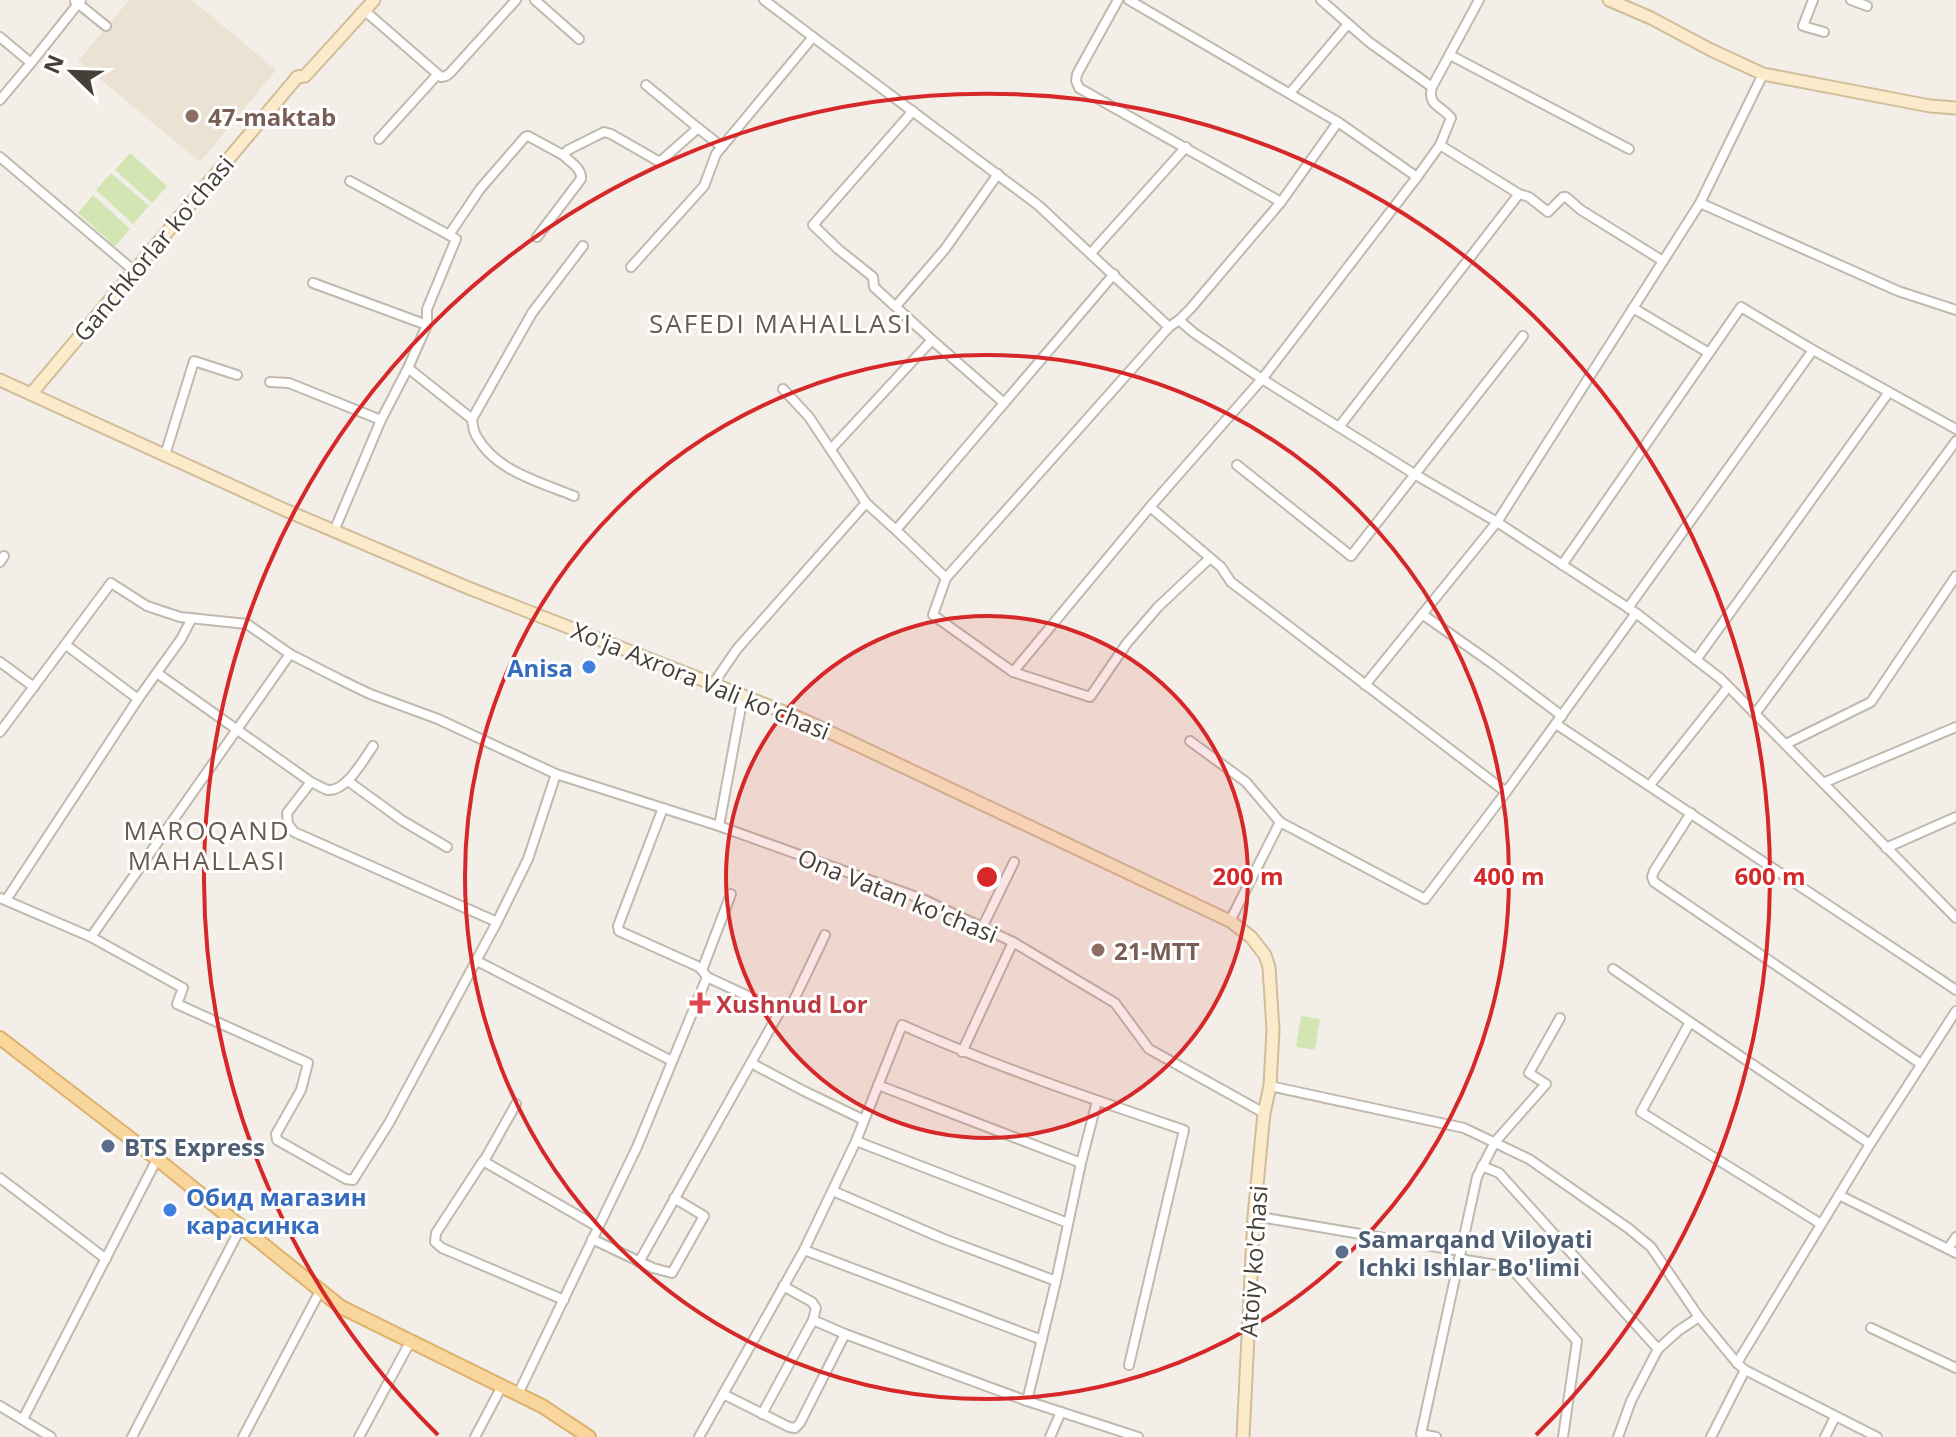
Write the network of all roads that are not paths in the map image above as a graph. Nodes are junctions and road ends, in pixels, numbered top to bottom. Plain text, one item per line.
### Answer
1 (374, 0) edge
2 (516, 0) edge
3 (535, 0) edge
4 (764, 0) edge
5 (1118, 0) edge
6 (1129, 0) edge
7 (1321, 0) edge
8 (1479, 0) edge
9 (1609, 0) edge
10 (1813, 0) edge
11 (1851, 0) edge
12 (78, 1) edge
13 (1867, 6) dead end
14 (365, 11) junction
15 (1348, 24) junction
16 (106, 26) dead end
17 (1824, 32) dead end
18 (0, 37) edge
19 (813, 37) junction
20 (579, 39) dead end
21 (1450, 55) junction
22 (31, 63) junction
23 (1763, 74) junction
24 (437, 75) junction
25 (646, 85) dead end
26 (1432, 87) junction
27 (1290, 93) junction
28 (0, 100) edge
29 (1956, 108) edge
30 (913, 111) junction
31 (1338, 122) junction
32 (698, 128) junction
33 (379, 139) dead end
34 (1440, 145) junction
35 (722, 147) junction
36 (1186, 147) junction
37 (1629, 149) dead end
38 (563, 155) junction
39 (0, 157) edge
40 (998, 174) junction
41 (1417, 177) junction
42 (350, 181) dead end
43 (1519, 194) junction
44 (1281, 202) junction
45 (1700, 203) junction
46 (449, 235) junction
47 (537, 237) dead end
48 (583, 246) dead end
49 (1091, 253) junction
50 (1663, 261) junction
51 (631, 267) dead end
52 (133, 270) junction
53 (1114, 274) junction
54 (313, 283) dead end
55 (896, 306) junction
56 (1633, 308) junction
57 (1956, 310) edge
58 (1179, 320) junction
59 (427, 325) junction
60 (1169, 327) junction
61 (1523, 336) dead end
62 (932, 340) junction
63 (1813, 350) junction
64 (1709, 353) junction
65 (408, 368) junction
66 (237, 375) dead end
67 (1262, 379) junction
68 (0, 380) edge
69 (270, 382) dead end
70 (783, 389) dead end
71 (1889, 392) junction
72 (31, 394) junction
73 (1004, 403) junction
74 (472, 419) junction
75 (381, 420) junction
76 (1339, 427) junction
77 (1956, 429) edge
78 (1956, 441) edge
79 (831, 449) junction
80 (165, 455) junction
81 (1237, 465) dead end
82 (1416, 475) junction
83 (574, 496) dead end
84 (866, 503) junction
85 (1150, 507) junction
86 (1497, 522) junction
87 (896, 530) junction
88 (334, 531) junction
89 (1210, 558) junction
90 (1562, 565) junction
91 (1956, 576) edge
92 (946, 578) junction
93 (1632, 610) junction
94 (1422, 614) junction
95 (192, 618) junction
96 (66, 645) junction
97 (290, 654) junction
98 (1696, 660) junction
99 (0, 662) edge
100 (1013, 672) junction
101 (157, 673) junction
102 (713, 684) junction
103 (1365, 685) junction
104 (34, 687) junction
105 (1728, 687) junction
106 (743, 696) junction
107 (138, 699) junction
108 (1755, 714) junction
109 (1559, 720) junction
110 (1956, 727) edge
111 (236, 729) junction
112 (0, 732) edge
113 (1190, 741) dead end
114 (1786, 744) junction
115 (373, 746) dead end
116 (556, 774) junction
117 (348, 781) junction
118 (311, 782) junction
119 (1823, 783) junction
120 (1650, 785) junction
121 (1506, 792) junction
122 (663, 808) junction
123 (1691, 813) junction
124 (1956, 817) edge
125 (1280, 822) junction
126 (719, 826) junction
127 (447, 847) dead end
128 (1886, 848) junction
129 (1014, 862) dead end
130 (731, 894) dead end
131 (3, 899) edge
132 (1954, 913) edge
133 (1230, 921) junction
134 (497, 922) junction
135 (982, 928) junction
136 (825, 935) dead end
137 (91, 937) junction
138 (1013, 942) junction
139 (477, 961) junction
140 (1613, 969) dead end
141 (704, 973) junction
142 (1956, 990) edge
143 (780, 1011) junction
144 (1956, 1011) edge
145 (1560, 1018) dead end
146 (1690, 1022) junction
147 (1, 1039) edge
148 (962, 1052) junction
149 (672, 1061) junction
150 (751, 1063) junction
151 (1921, 1064) junction
152 (878, 1085) junction
153 (1270, 1086) junction
154 (1097, 1101) junction
155 (516, 1104) dead end
156 (1264, 1113) junction
157 (864, 1120) junction
158 (856, 1141) junction
159 (1495, 1142) junction
160 (1870, 1144) junction
161 (157, 1159) junction
162 (484, 1161) junction
163 (1081, 1163) junction
164 (1482, 1166) junction
165 (0, 1178) edge
166 (833, 1191) junction
167 (1839, 1195) junction
168 (674, 1198) junction
169 (1254, 1216) junction
170 (1068, 1223) junction
171 (1821, 1224) junction
172 (241, 1227) junction
173 (598, 1227) junction
174 (1956, 1237) edge
175 (592, 1239) junction
176 (804, 1250) junction
177 (1952, 1251) edge
178 (1460, 1255) junction
179 (106, 1259) junction
180 (639, 1262) junction
181 (1056, 1281) junction
182 (783, 1286) junction
183 (320, 1291) junction
184 (564, 1300) junction
185 (1699, 1317) junction
186 (813, 1320) junction
187 (1871, 1328) dead end
188 (845, 1334) junction
189 (1042, 1340) junction
190 (410, 1342) junction
191 (1658, 1349) junction
192 (1737, 1363) junction
193 (1129, 1365) dead end
194 (1956, 1368) edge
195 (1745, 1370) junction
196 (502, 1386) junction
197 (518, 1394) junction
198 (723, 1394) junction
199 (1027, 1401) junction
200 (0, 1406) edge
201 (1061, 1412) junction
202 (762, 1414) junction
203 (1835, 1417) junction
204 (23, 1419) junction
205 (51, 1437) edge
206 (132, 1437) edge
207 (243, 1437) edge
208 (359, 1437) edge
209 (475, 1437) edge
210 (589, 1437) edge
211 (699, 1437) edge
212 (1050, 1437) edge
213 (1138, 1437) edge
214 (1243, 1437) edge
215 (1436, 1437) edge
216 (1563, 1437) edge
217 (1618, 1437) edge
218 (1711, 1437) edge
219 (1825, 1437) edge
220 (1877, 1437) edge

1 - 14 street, Ganchkorlar ko'chasi
2 - 24 street
3 - 20 street
4 - 19 street
5 - 36 street
6 - 27 street
7 - 15 street
8 - 21 street
9 - 23 street
10 - 17 street
11 - 13 street
12 - 16 street
12 - 22 street
14 - 24 street
14 - 52 street, Ganchkorlar ko'chasi
15 - 26 street
15 - 27 street
18 - 22 street
19 - 30 street
19 - 35 street
21 - 26 street
21 - 37 street
22 - 28 street
23 - 29 street
23 - 45 street
24 - 33 street
25 - 32 street
26 - 34 street
27 - 31 street
30 - 40 street
30 - 55 street
31 - 41 street
31 - 44 street
32 - 35 street
32 - 38 street
34 - 41 street
34 - 43 street
35 - 51 street
36 - 44 street
36 - 49 street
38 - 46 street
38 - 47 street
39 - 52 street
40 - 49 street
40 - 55 street
41 - 67 street
42 - 46 street
43 - 50 street
43 - 76 street
44 - 58 street
45 - 50 street
45 - 57 street
46 - 59 street
48 - 74 street
49 - 53 street
50 - 56 street
52 - 72 street, Ganchkorlar ko'chasi
53 - 60 street
53 - 73 street
54 - 59 street
55 - 62 street
56 - 64 street
56 - 86 street
58 - 60 street
58 - 67 street
59 - 65 street
60 - 92 street
61 - 82 street
62 - 73 street
62 - 79 street
63 - 64 street
63 - 71 street
63 - 93 street
64 - 90 street
65 - 74 street
65 - 75 street
66 - 80 street
67 - 76 street
67 - 85 street
68 - 72 street, Xo'ja Axrora Vali ko'chasi
69 - 75 street
70 - 79 street
71 - 77 street
71 - 98 street
72 - 80 street, Xo'ja Axrora Vali ko'chasi
73 - 87 street
74 - 83 street
75 - 88 street
76 - 82 street
78 - 108 street
79 - 84 street
80 - 88 street, Xo'ja Axrora Vali ko'chasi
81 - 82 street
82 - 86 street
84 - 87 street
84 - 102 street
85 - 89 street
85 - 100 street
86 - 90 street
86 - 94 street
87 - 92 street
88 - 102 street, Xo'ja Axrora Vali ko'chasi
89 - 100 street
89 - 103 street
90 - 93 street
91 - 114 street
92 - 100 street
93 - 98 street
93 - 109 street
94 - 103 street
94 - 109 street
95 - 96 street, Ona Vatan ko'chasi
95 - 97 street, Ona Vatan ko'chasi
95 - 101 street
96 - 104 street
96 - 107 street
97 - 111 street
97 - 116 street, Ona Vatan ko'chasi
98 - 105 street
99 - 104 street
101 - 107 street
101 - 111 street
102 - 106 street, Xo'ja Axrora Vali ko'chasi
103 - 121 street
104 - 112 street
105 - 108 street
105 - 120 street
106 - 126 street
106 - 133 street, Xo'ja Axrora Vali ko'chasi
107 - 131 street
108 - 114 street
109 - 120 street
109 - 121 street
110 - 119 street
111 - 118 street
111 - 137 street
113 - 125 street
114 - 119 street
115 - 117 street
116 - 122 street, Ona Vatan ko'chasi
116 - 134 street
117 - 118 street
117 - 127 street
118 - 134 street
119 - 128 street
120 - 123 street
121 - 125 street
122 - 126 street, Ona Vatan ko'chasi
122 - 141 street
123 - 142 street
123 - 151 street
124 - 128 street
125 - 133 street
126 - 135 street, Ona Vatan ko'chasi
128 - 132 street
129 - 135 street
130 - 141 street
131 - 137 street
133 - 153 street, Xo'ja Axrora Vali ko'chasi
134 - 139 street
135 - 138 street, Ona Vatan ko'chasi
136 - 143 street
137 - 139 street
138 - 148 street
138 - 156 street, Ona Vatan ko'chasi
139 - 149 street
140 - 146 street
141 - 143 street
141 - 149 street
143 - 150 street
144 - 151 street
145 - 159 street
146 - 160 street
146 - 171 street
147 - 161 main road
148 - 152 street
148 - 154 street
149 - 173 street
150 - 157 street
150 - 168 street
151 - 160 street
152 - 157 street
152 - 163 street
153 - 156 street, Atoiy ko'chasi
153 - 159 street
154 - 163 street
154 - 193 street
155 - 162 street
156 - 169 street, Atoiy ko'chasi
157 - 158 street
158 - 166 street
158 - 170 street
159 - 164 street
159 - 185 street
160 - 167 street
161 - 172 main road
161 - 179 street
162 - 173 street
162 - 184 street
163 - 170 street
164 - 178 street
164 - 191 street
165 - 179 street
166 - 176 street
166 - 181 street
167 - 171 street
167 - 177 street
168 - 180 street
168 - 180 street
169 - 178 street
169 - 214 street, Atoiy ko'chasi
170 - 181 street
171 - 192 street
172 - 183 main road
172 - 206 street
173 - 175 street
174 - 177 street
175 - 180 street
175 - 184 street
176 - 182 street
176 - 189 street
178 - 215 street
178 - 216 street
179 - 204 street
181 - 189 street
182 - 186 street
182 - 198 street
183 - 190 main road
183 - 207 street
184 - 197 street
185 - 191 street
185 - 192 street
186 - 188 street
186 - 202 street
187 - 194 street
188 - 199 street
188 - 202 street
189 - 199 street
190 - 196 main road
190 - 208 street
191 - 217 street
192 - 195 street
195 - 203 street
195 - 218 street
196 - 197 main road
196 - 209 street
197 - 210 main road
198 - 202 street
198 - 211 street
199 - 201 street
200 - 204 street
201 - 212 street
201 - 213 street
203 - 219 street
203 - 220 street
204 - 205 street

